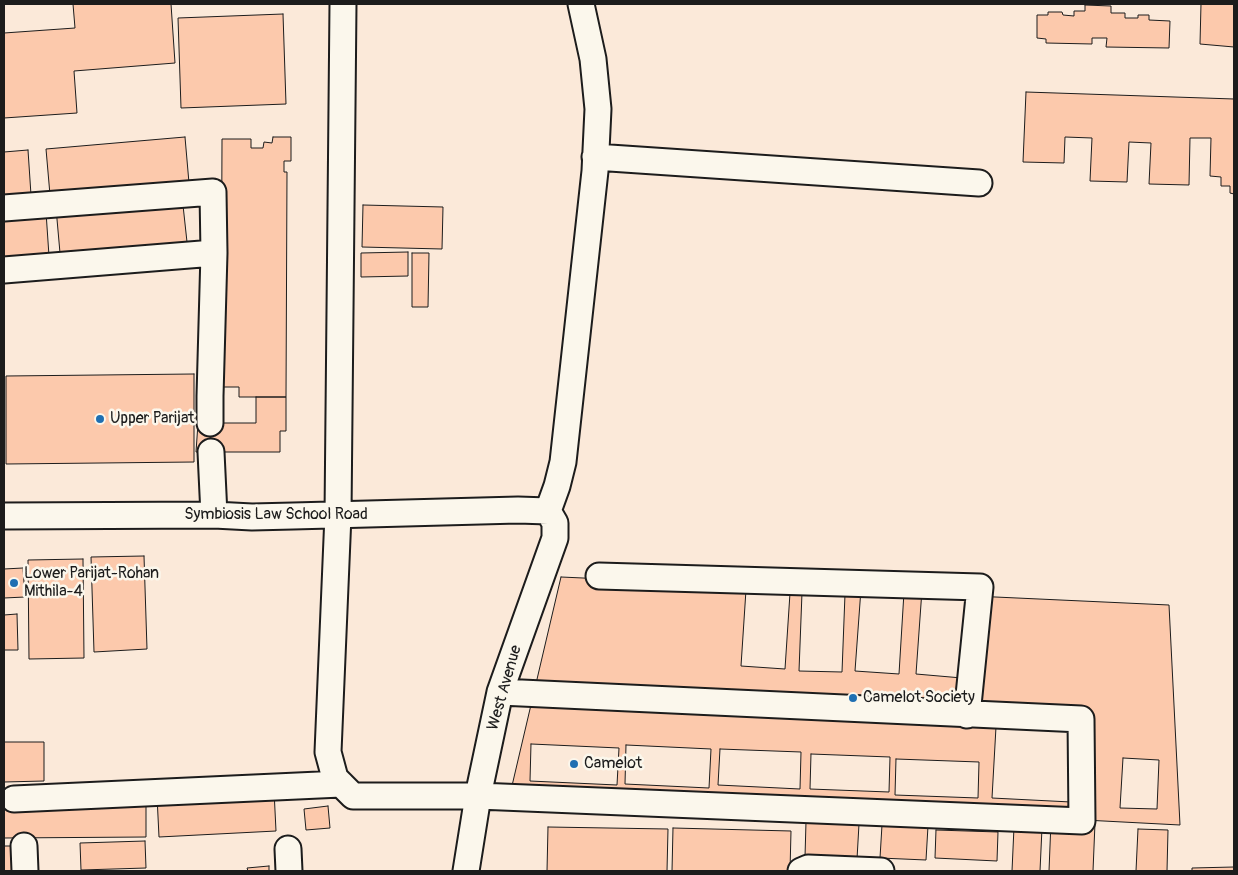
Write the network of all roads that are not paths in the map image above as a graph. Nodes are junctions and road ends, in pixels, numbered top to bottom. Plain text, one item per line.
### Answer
1 (343, 4) edge
2 (581, 4) edge
3 (595, 157) junction
4 (979, 183) dead end
5 (4, 208) edge
6 (214, 253) junction
7 (4, 270) edge
8 (210, 423) dead end
9 (211, 452) dead end
10 (548, 511) junction
11 (214, 514) junction
12 (338, 515) junction
13 (4, 516) edge
14 (599, 576) dead end
15 (500, 692) junction
16 (967, 714) junction
17 (341, 784) junction
18 (478, 796) junction
19 (14, 799) dead end
20 (24, 846) dead end
21 (25, 871) edge
22 (466, 871) edge
23 (802, 871) edge
24 (881, 871) edge

1 - 12 street
2 - 3 street
3 - 4 street
3 - 10 street
5 - 6 street
6 - 7 street
6 - 8 street
9 - 11 street
10 - 12 street, Symbiosis Law School Road
10 - 15 street, West Avenue
11 - 12 street, Symbiosis Law School Road
11 - 13 street, Symbiosis Law School Road
12 - 17 street
14 - 16 street
15 - 16 street
15 - 18 street, West Avenue
16 - 18 street
17 - 18 street
17 - 19 street
18 - 22 street, West Avenue
20 - 21 street
23 - 24 street

